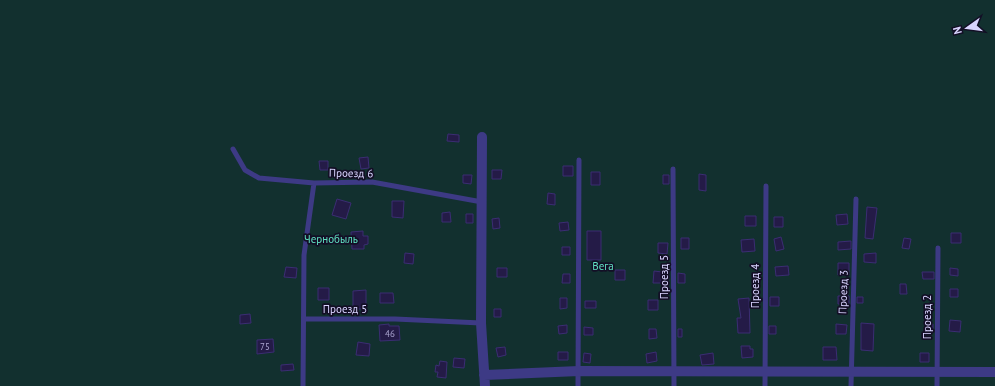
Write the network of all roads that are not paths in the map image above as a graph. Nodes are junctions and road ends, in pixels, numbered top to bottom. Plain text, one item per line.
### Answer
1 (482, 137) dead end
2 (233, 149) dead end
3 (579, 160) dead end
4 (673, 169) dead end
5 (314, 183) junction
6 (766, 186) dead end
7 (856, 199) dead end
8 (482, 202) junction
9 (938, 248) dead end
10 (304, 319) junction
11 (481, 323) junction
12 (578, 371) junction
13 (674, 371) junction
14 (765, 371) junction
15 (851, 372) junction
16 (937, 372) junction
17 (995, 372) edge
18 (484, 375) junction
19 (302, 386) edge
20 (485, 386) edge
21 (578, 386) edge
22 (674, 386) edge
23 (765, 386) edge
24 (851, 386) edge
25 (937, 386) edge

1 - 8 street
2 - 5 lane, Проезд 6
3 - 12 lane
4 - 13 lane, Проезд 5
5 - 8 lane, Проезд 6
5 - 10 lane
6 - 14 lane, Проезд 4
7 - 15 lane, Проезд 3
8 - 11 street
9 - 16 lane, Проезд 2
10 - 11 lane, Проезд 5
10 - 19 lane
11 - 18 street
12 - 13 street
12 - 18 street
12 - 21 lane
13 - 14 street
13 - 22 lane, Проезд 5
14 - 15 street
14 - 23 lane, Проезд 4
15 - 16 street
15 - 24 lane, Проезд 3
16 - 17 street
16 - 25 lane, Проезд 2
18 - 20 street

